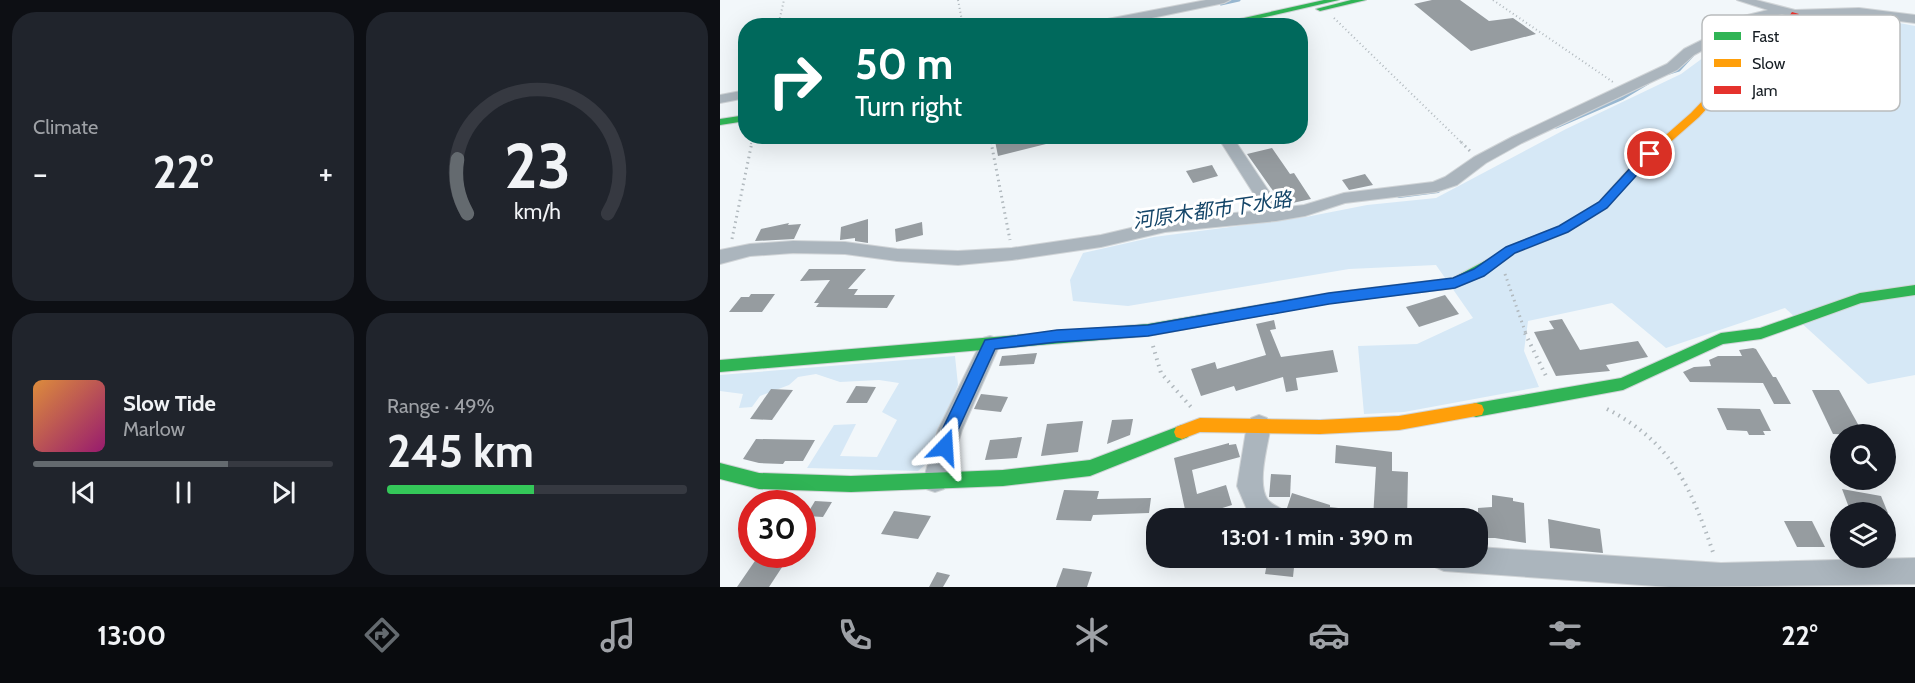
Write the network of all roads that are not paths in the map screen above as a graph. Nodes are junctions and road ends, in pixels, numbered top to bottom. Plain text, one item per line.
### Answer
1 (1224, 0) edge
2 (1362, 0) edge
3 (1743, 0) edge
4 (1330, 4) edge
5 (1788, 13) junction
6 (1777, 15) edge
7 (1883, 15) edge
8 (1148, 16) edge
9 (1900, 17) edge
10 (1255, 18) edge
11 (1273, 18) edge
12 (1915, 19) edge
13 (1702, 45) edge
14 (738, 96) edge
15 (720, 99) edge
16 (1702, 107) edge
17 (738, 119) edge
18 (720, 122) edge
19 (738, 127) edge
20 (720, 130) edge
21 (1229, 144) edge
22 (1276, 215) junction
23 (724, 256) edge
24 (1915, 290) edge
25 (990, 344) junction
26 (720, 366) edge
27 (1259, 425) junction
28 (720, 471) edge
29 (935, 481) junction
30 (1259, 508) edge
31 (1488, 561) edge
32 (1915, 571) edge

1 - 8 street
2 - 4 street
3 - 5 street
4 - 10 street
4 - 11 street
5 - 6 street
5 - 7 street
9 - 12 street
13 - 22 street
14 - 15 street
16 - 25 street
17 - 18 street
19 - 20 street
21 - 22 street
22 - 23 street
24 - 27 street
25 - 26 street
25 - 29 street
27 - 29 street
27 - 30 street
28 - 29 street
31 - 32 street

